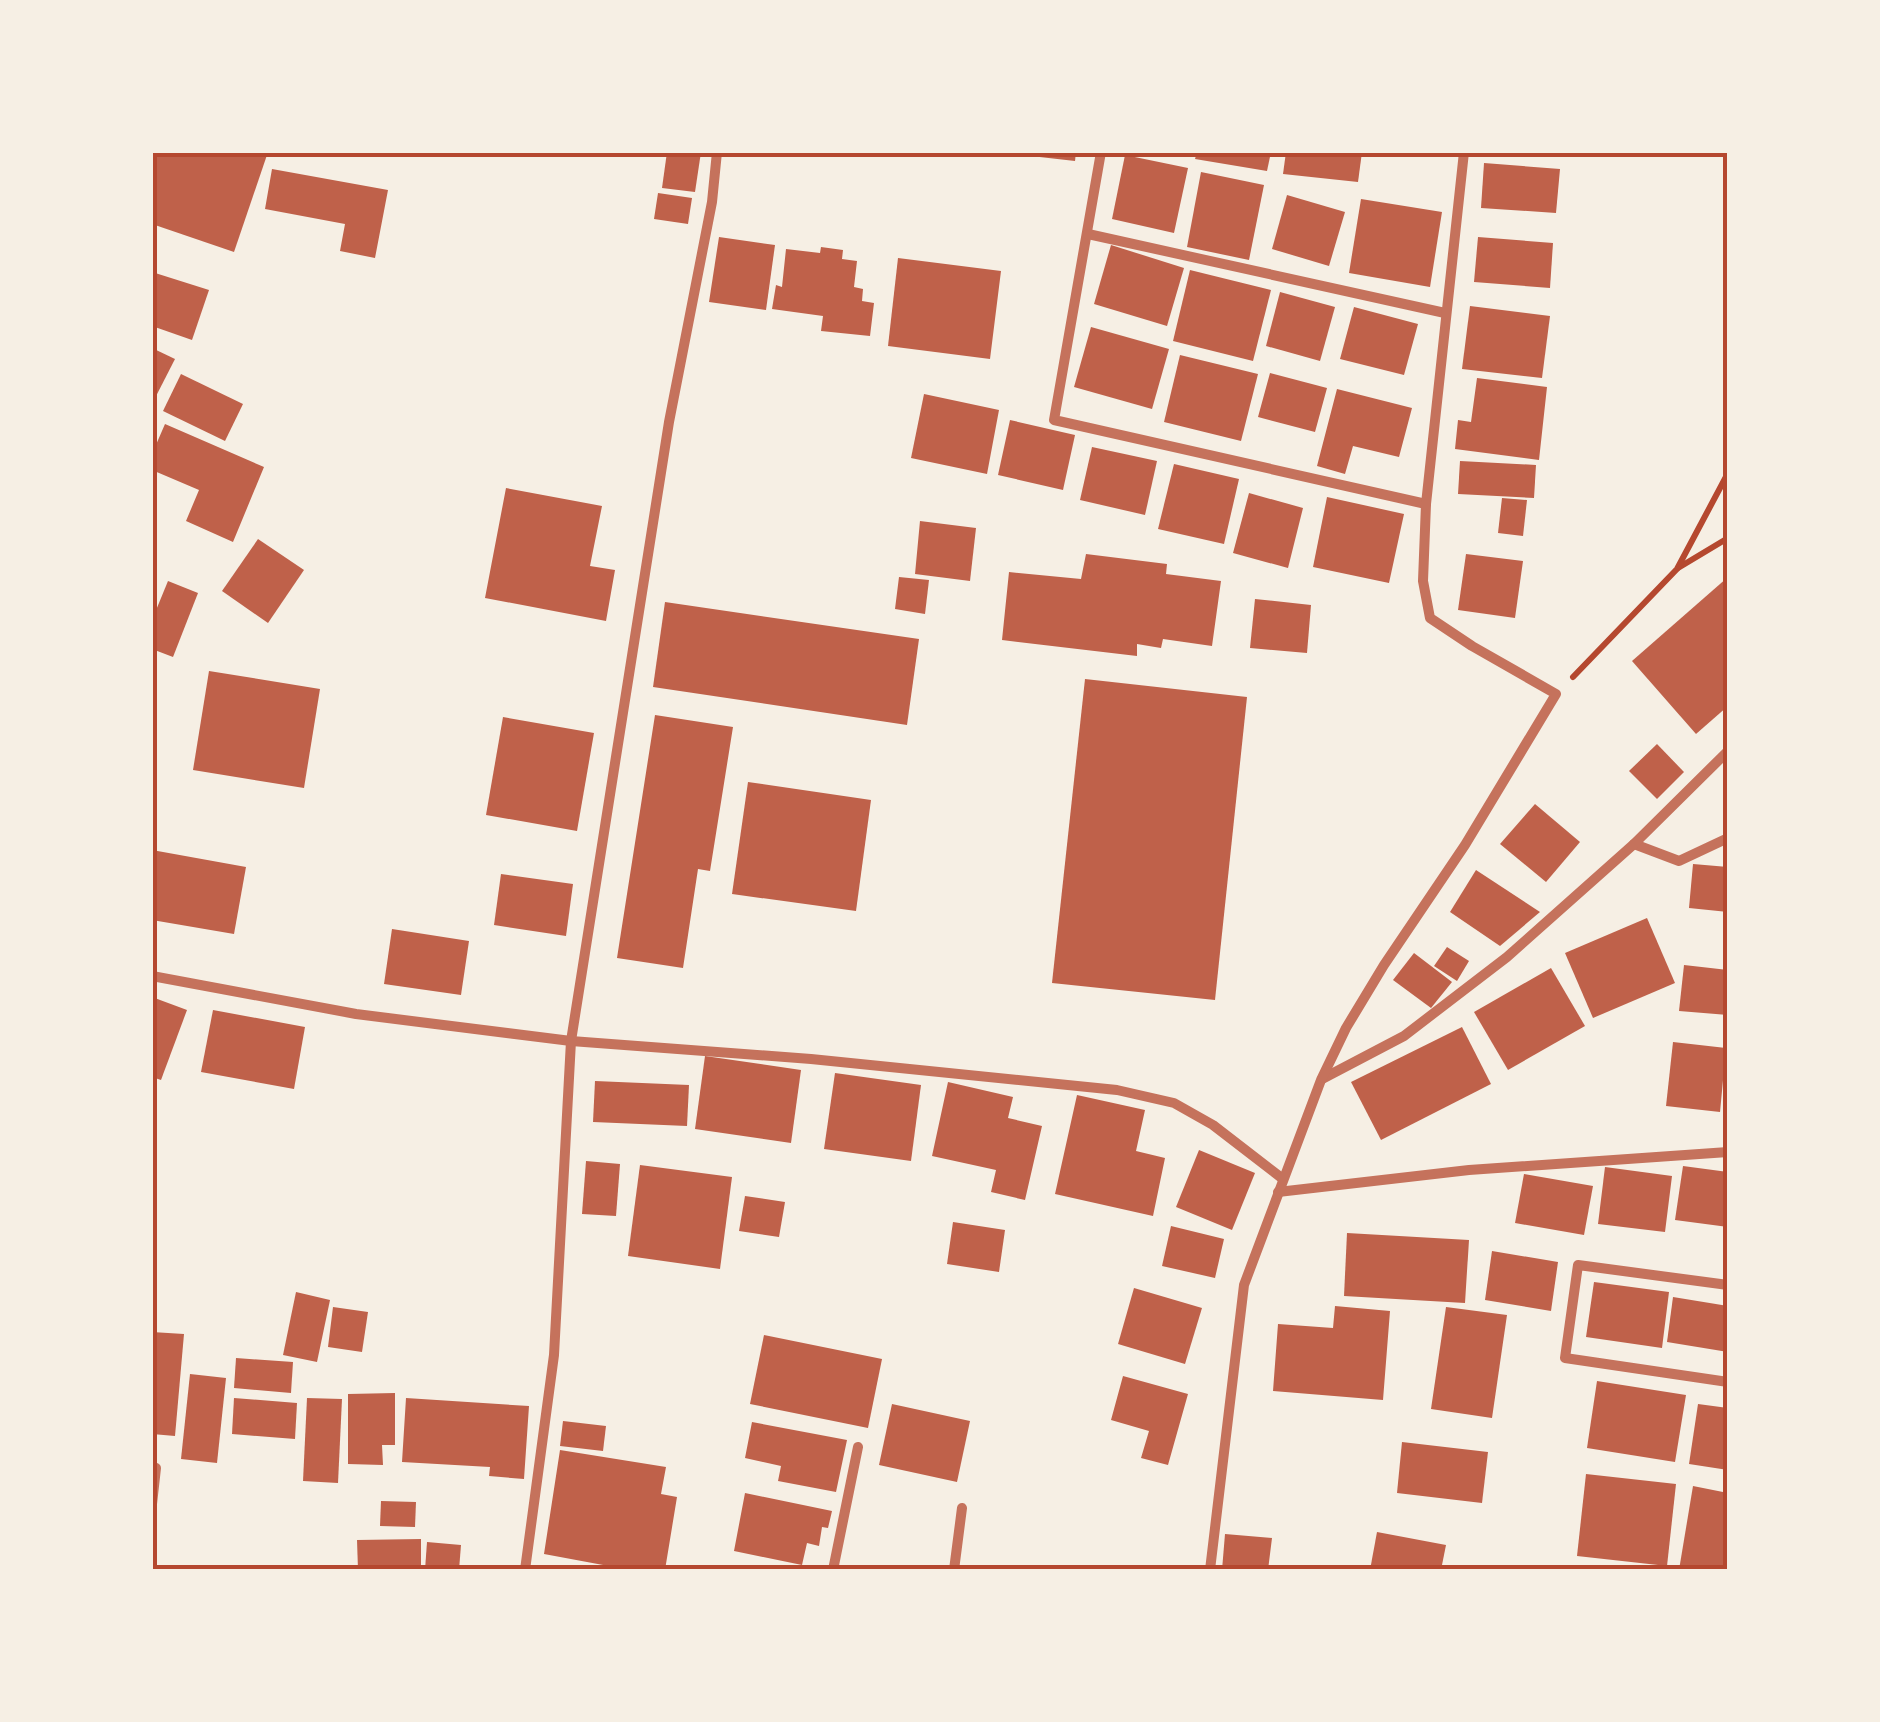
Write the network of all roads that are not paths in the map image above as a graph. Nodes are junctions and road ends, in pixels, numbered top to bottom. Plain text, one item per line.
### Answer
1 (717, 152) edge
2 (1101, 152) edge
3 (1464, 152) edge
4 (1088, 234) junction
5 (1444, 313) junction
6 (1426, 504) junction
7 (1728, 751) edge
8 (1728, 838) edge
9 (1634, 844) junction
10 (152, 976) edge
11 (571, 1041) junction
12 (1321, 1080) junction
13 (1728, 1152) edge
14 (1283, 1179) junction
15 (1278, 1192) junction
16 (1728, 1285) edge
17 (1728, 1382) edge
18 (858, 1447) dead end
19 (152, 1468) edge
20 (152, 1504) edge
21 (962, 1508) dead end
22 (526, 1570) edge
23 (833, 1570) edge
24 (954, 1570) edge
25 (1210, 1570) edge

1 - 11 street
2 - 4 street
3 - 5 street
4 - 5 street
4 - 6 street
5 - 6 street
6 - 12 street
7 - 9 street
8 - 9 street
9 - 12 street
10 - 11 street
11 - 14 street
11 - 22 street
12 - 14 street
13 - 15 street
14 - 15 street
15 - 25 street
16 - 17 street
18 - 23 street
19 - 20 street
21 - 24 street

